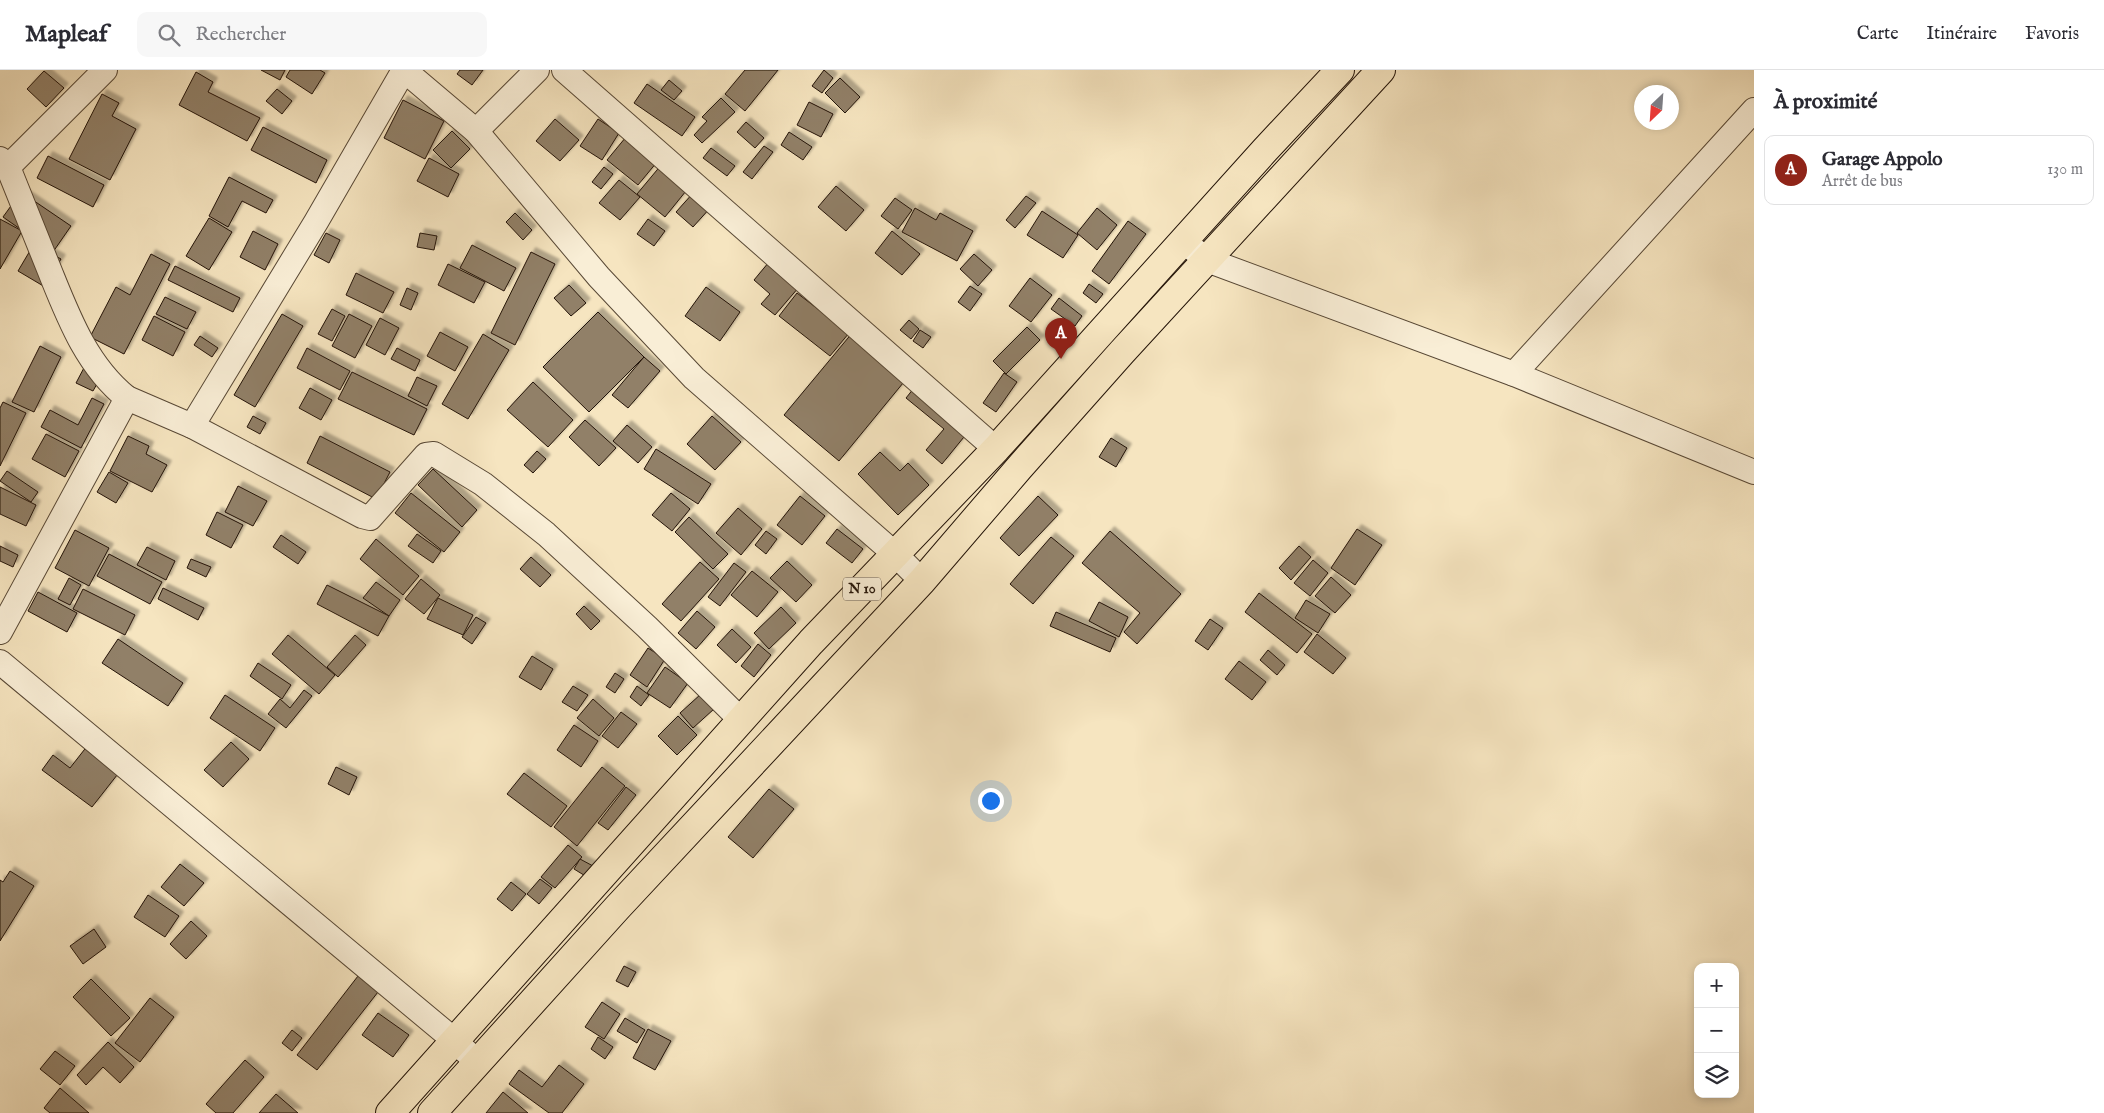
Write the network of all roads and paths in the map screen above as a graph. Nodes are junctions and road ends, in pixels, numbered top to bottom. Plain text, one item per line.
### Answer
1 (105, 70) edge
2 (404, 70) edge
3 (537, 70) edge
4 (564, 70) edge
5 (1340, 70) edge
6 (1381, 70) edge
7 (1754, 110) edge
8 (476, 131) junction
9 (4, 163) edge
10 (1183, 241) junction
11 (1207, 260) junction
12 (1514, 374) junction
13 (127, 398) junction
14 (192, 426) junction
15 (996, 449) junction
16 (1754, 472) edge
17 (895, 554) junction
18 (922, 581) junction
19 (0, 632) edge
20 (0, 662) edge
21 (742, 721) junction
22 (454, 1040) junction
23 (478, 1063) junction
24 (390, 1113) edge
25 (432, 1113) edge

1 - 9 street
2 - 8 street
2 - 14 street
3 - 8 street
4 - 15 street
5 - 10 main road, N 10
6 - 11 main road, N 10
7 - 12 street
8 - 17 street
9 - 13 street
10 - 11 street
10 - 15 main road, N 10
11 - 12 street
11 - 18 main road, N 10
12 - 16 street
13 - 14 street
13 - 19 street
14 - 21 street
15 - 17 main road, N 10
17 - 18 street
17 - 21 main road, N 10
18 - 23 main road, N 10
20 - 22 street
21 - 22 main road, N 10
22 - 23 street
22 - 24 main road, N 10
23 - 25 main road, N 10

